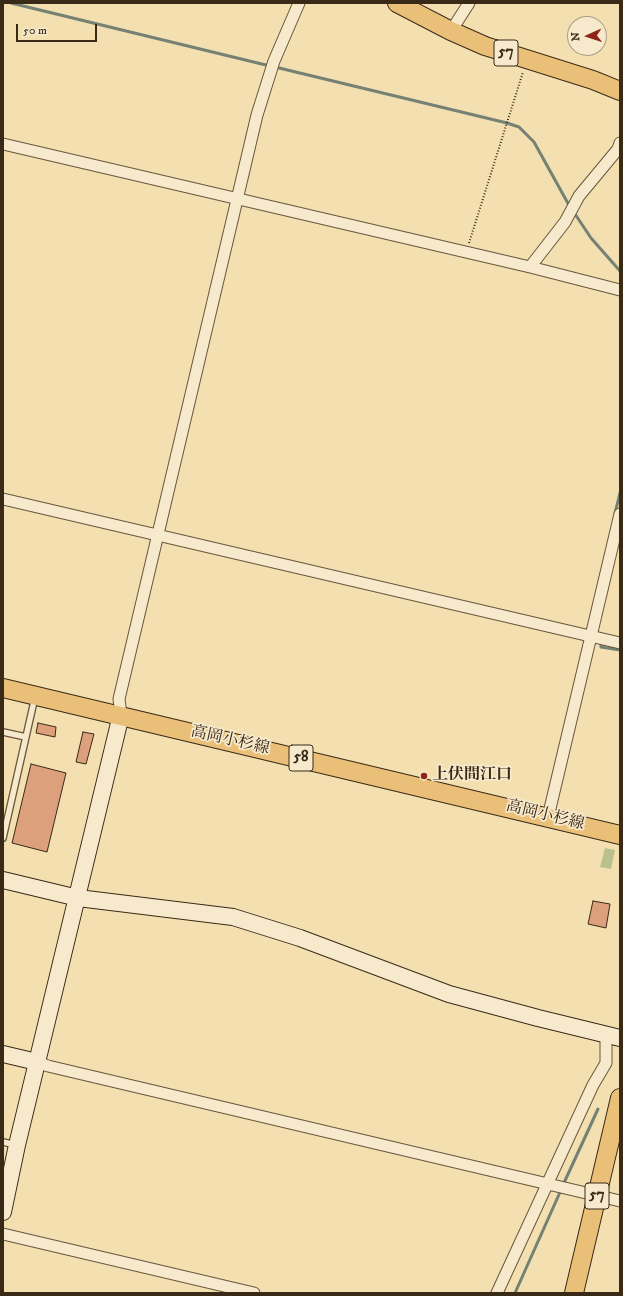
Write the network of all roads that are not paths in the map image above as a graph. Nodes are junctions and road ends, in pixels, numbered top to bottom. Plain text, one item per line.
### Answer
1 (300, 3) edge
2 (397, 3) edge
3 (469, 3) edge
4 (451, 31) junction
5 (620, 91) edge
6 (620, 143) edge
7 (3, 144) edge
8 (237, 199) junction
9 (530, 267) junction
10 (620, 290) edge
11 (3, 499) edge
12 (620, 514) edge
13 (158, 536) junction
14 (592, 635) junction
15 (615, 642) edge
16 (3, 688) edge
17 (36, 695) junction
18 (121, 715) junction
19 (3, 732) edge
20 (26, 737) junction
21 (548, 816) junction
22 (620, 835) edge
23 (3, 838) edge
24 (3, 880) edge
25 (78, 898) junction
26 (613, 1036) edge
27 (3, 1054) edge
28 (37, 1062) junction
29 (620, 1098) edge
30 (10, 1144) edge
31 (548, 1185) junction
32 (597, 1195) junction
33 (620, 1201) edge
34 (3, 1212) edge
35 (3, 1234) edge
36 (254, 1293) edge
37 (497, 1293) edge
38 (574, 1293) edge

1 - 8 street
2 - 4 main road, 57
3 - 4 street
4 - 5 main road, 57
6 - 9 street
7 - 8 street
8 - 9 street
8 - 13 street
9 - 10 street
11 - 13 street
12 - 14 street
13 - 14 street
13 - 18 street
14 - 15 street
14 - 21 street
16 - 17 main road, 高岡小杉線 / 58
17 - 18 main road, 高岡小杉線 / 58
17 - 20 lane
18 - 21 main road, 高岡小杉線 / 58
18 - 25 street
19 - 20 lane
20 - 23 lane
21 - 22 main road, 高岡小杉線 / 58
24 - 25 street
25 - 26 street
25 - 28 street
26 - 31 street
27 - 28 street
28 - 30 street
28 - 31 street
29 - 32 main road, 57
30 - 34 street
31 - 32 street
31 - 37 street
32 - 33 street
32 - 38 main road, 57
35 - 36 street

